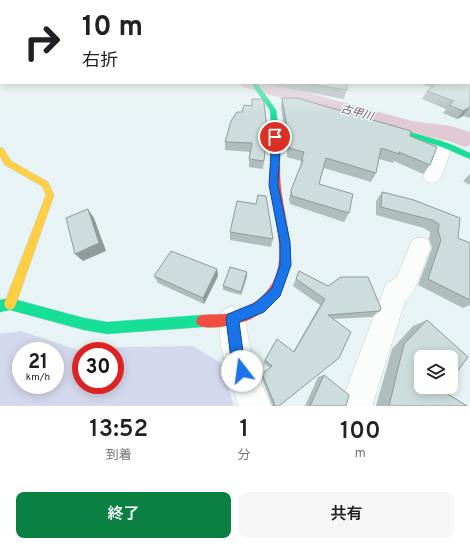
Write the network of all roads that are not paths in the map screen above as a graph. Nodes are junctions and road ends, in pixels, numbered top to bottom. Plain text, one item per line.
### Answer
1 (255, 84) edge
2 (261, 94) junction
3 (272, 95) dead end
4 (374, 124) edge
5 (445, 144) junction
6 (0, 150) edge
7 (467, 152) edge
8 (432, 177) dead end
9 (420, 247) dead end
10 (10, 304) junction
11 (0, 306) edge
12 (232, 319) junction
13 (254, 406) edge
14 (356, 406) edge

1 - 2 street
2 - 3 street
2 - 12 street
4 - 5 street
5 - 7 street
5 - 8 street
6 - 10 street
9 - 14 street
10 - 11 street
10 - 12 street
12 - 13 street

